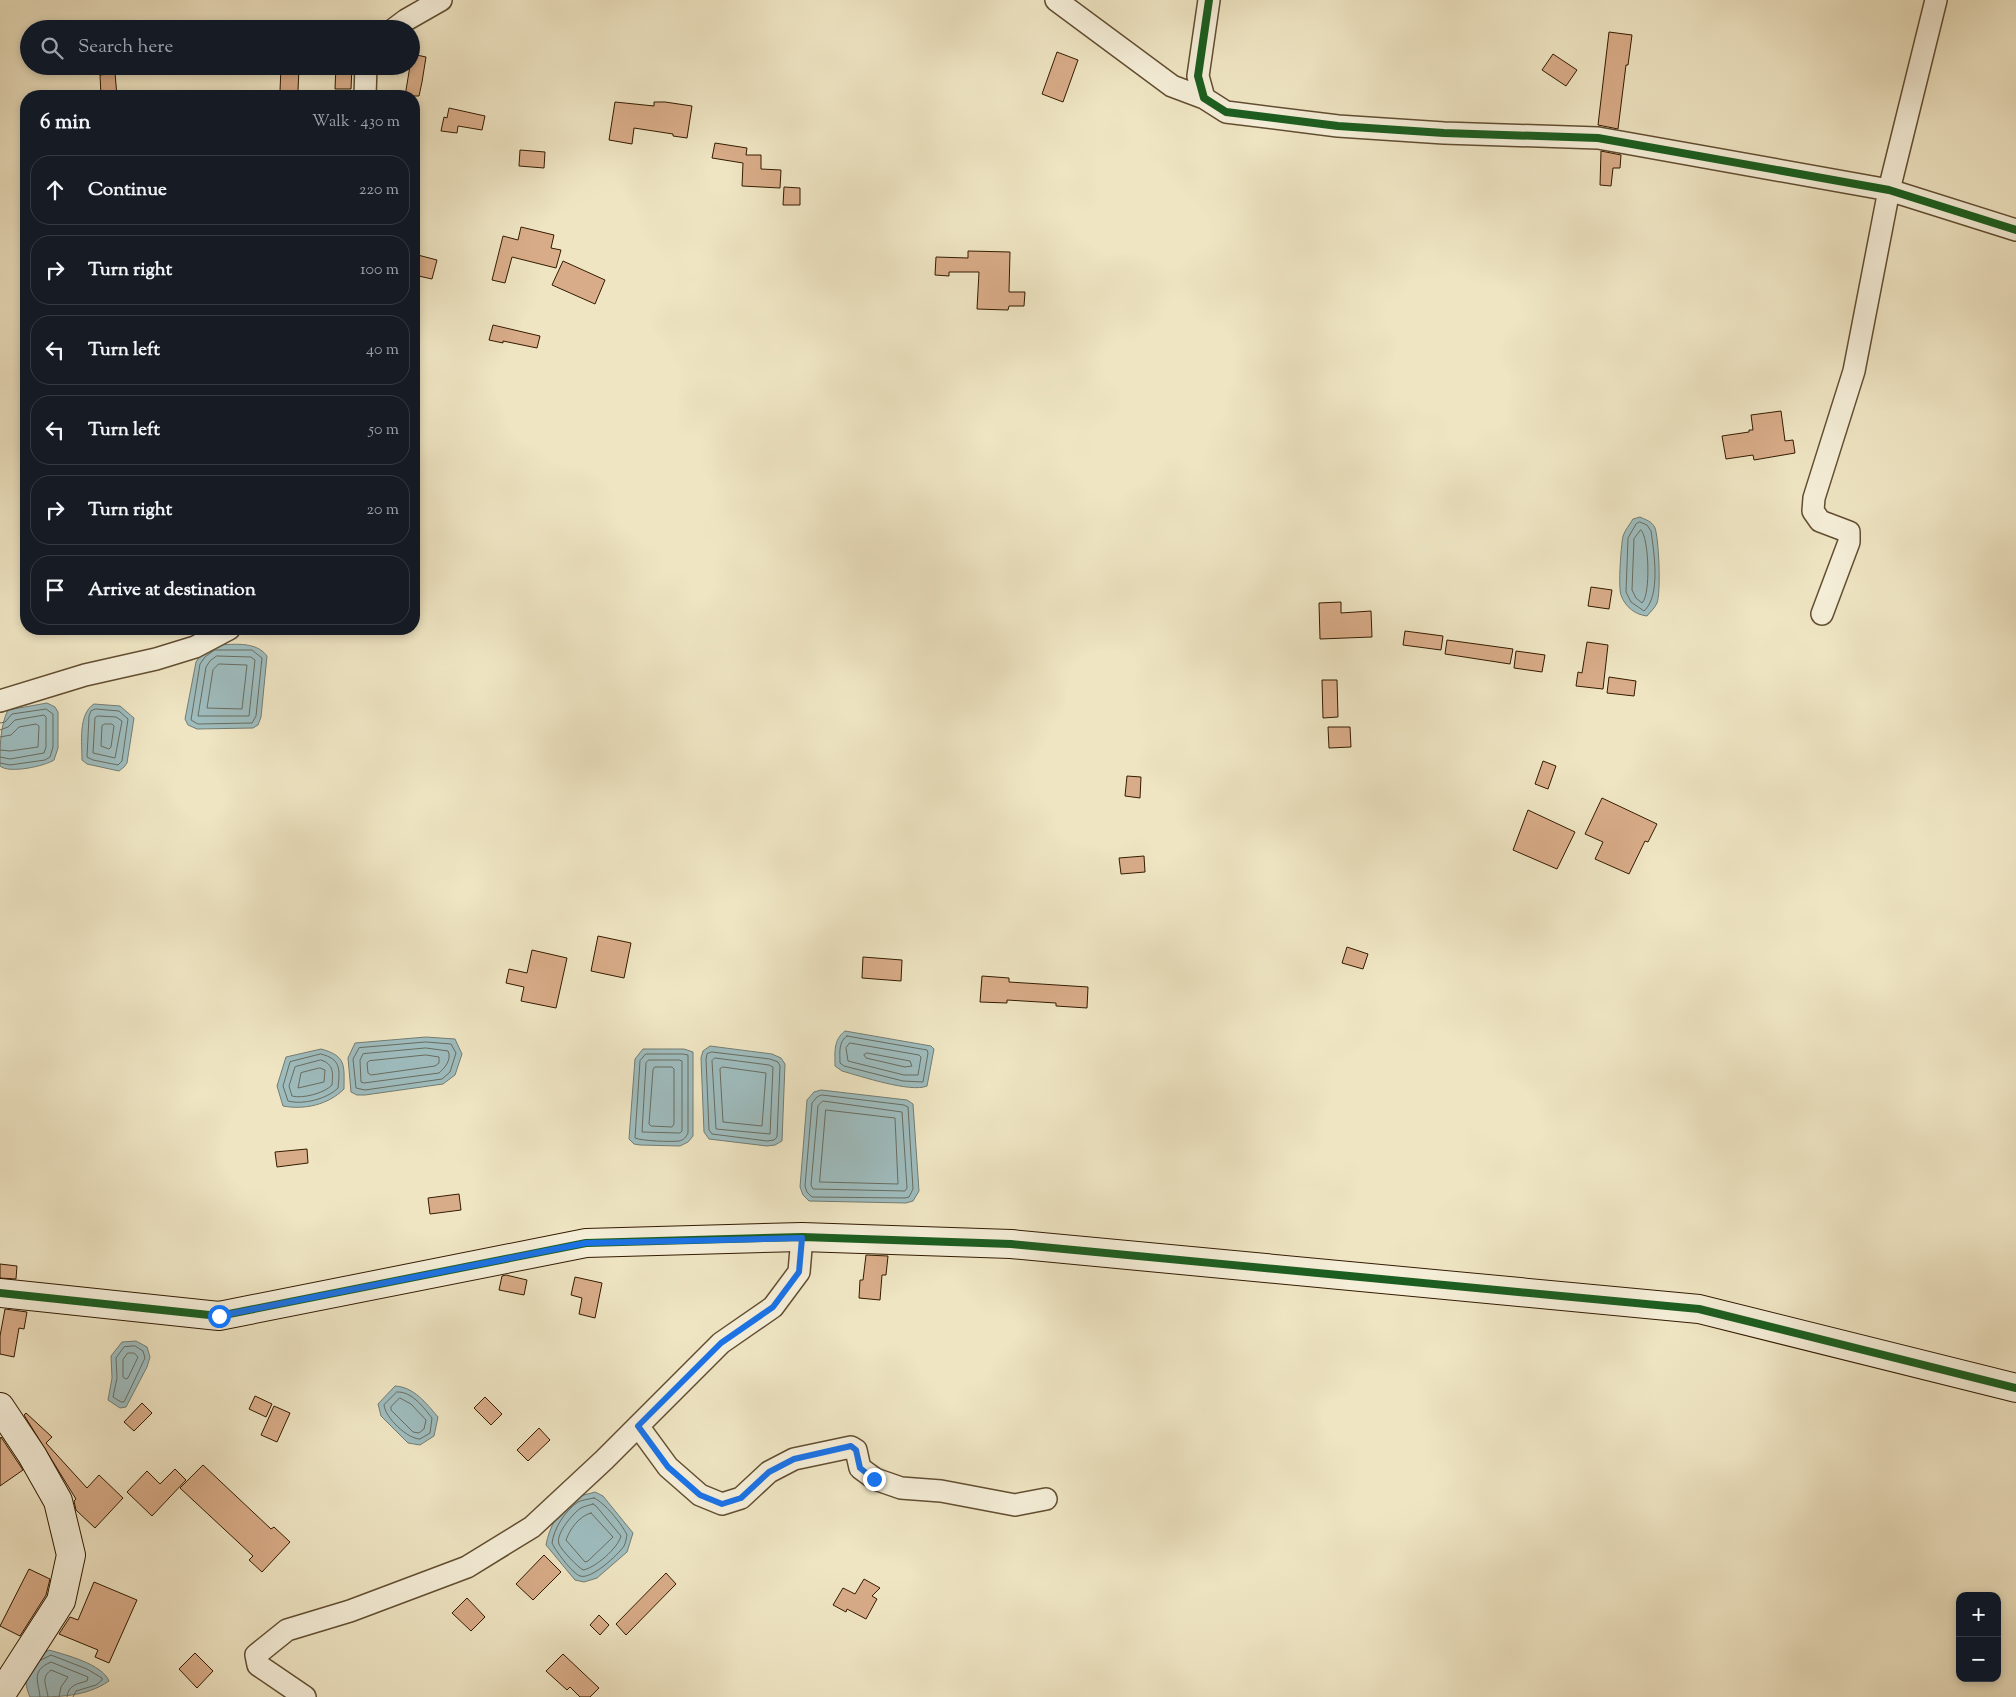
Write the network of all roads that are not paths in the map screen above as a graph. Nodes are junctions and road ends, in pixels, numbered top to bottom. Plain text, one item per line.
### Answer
1 (441, 0) edge
2 (1056, 0) edge
3 (1210, 0) edge
4 (1936, 0) edge
5 (406, 20) edge
6 (366, 75) edge
7 (365, 90) edge
8 (1204, 98) junction
9 (1889, 190) junction
10 (2016, 230) edge
11 (1822, 614) dead end
12 (218, 635) edge
13 (0, 702) edge
14 (802, 1238) junction
15 (0, 1293) edge
16 (2016, 1388) edge
17 (0, 1407) edge
18 (638, 1426) junction
19 (1046, 1499) dead end
20 (0, 1696) edge
21 (305, 1697) edge

1 - 5 street
2 - 8 street
3 - 8 street
4 - 9 street
6 - 7 street
8 - 9 street
9 - 10 street
9 - 11 street
12 - 13 street
14 - 15 street
14 - 16 street
14 - 18 street
17 - 20 street
18 - 19 street
18 - 21 street

